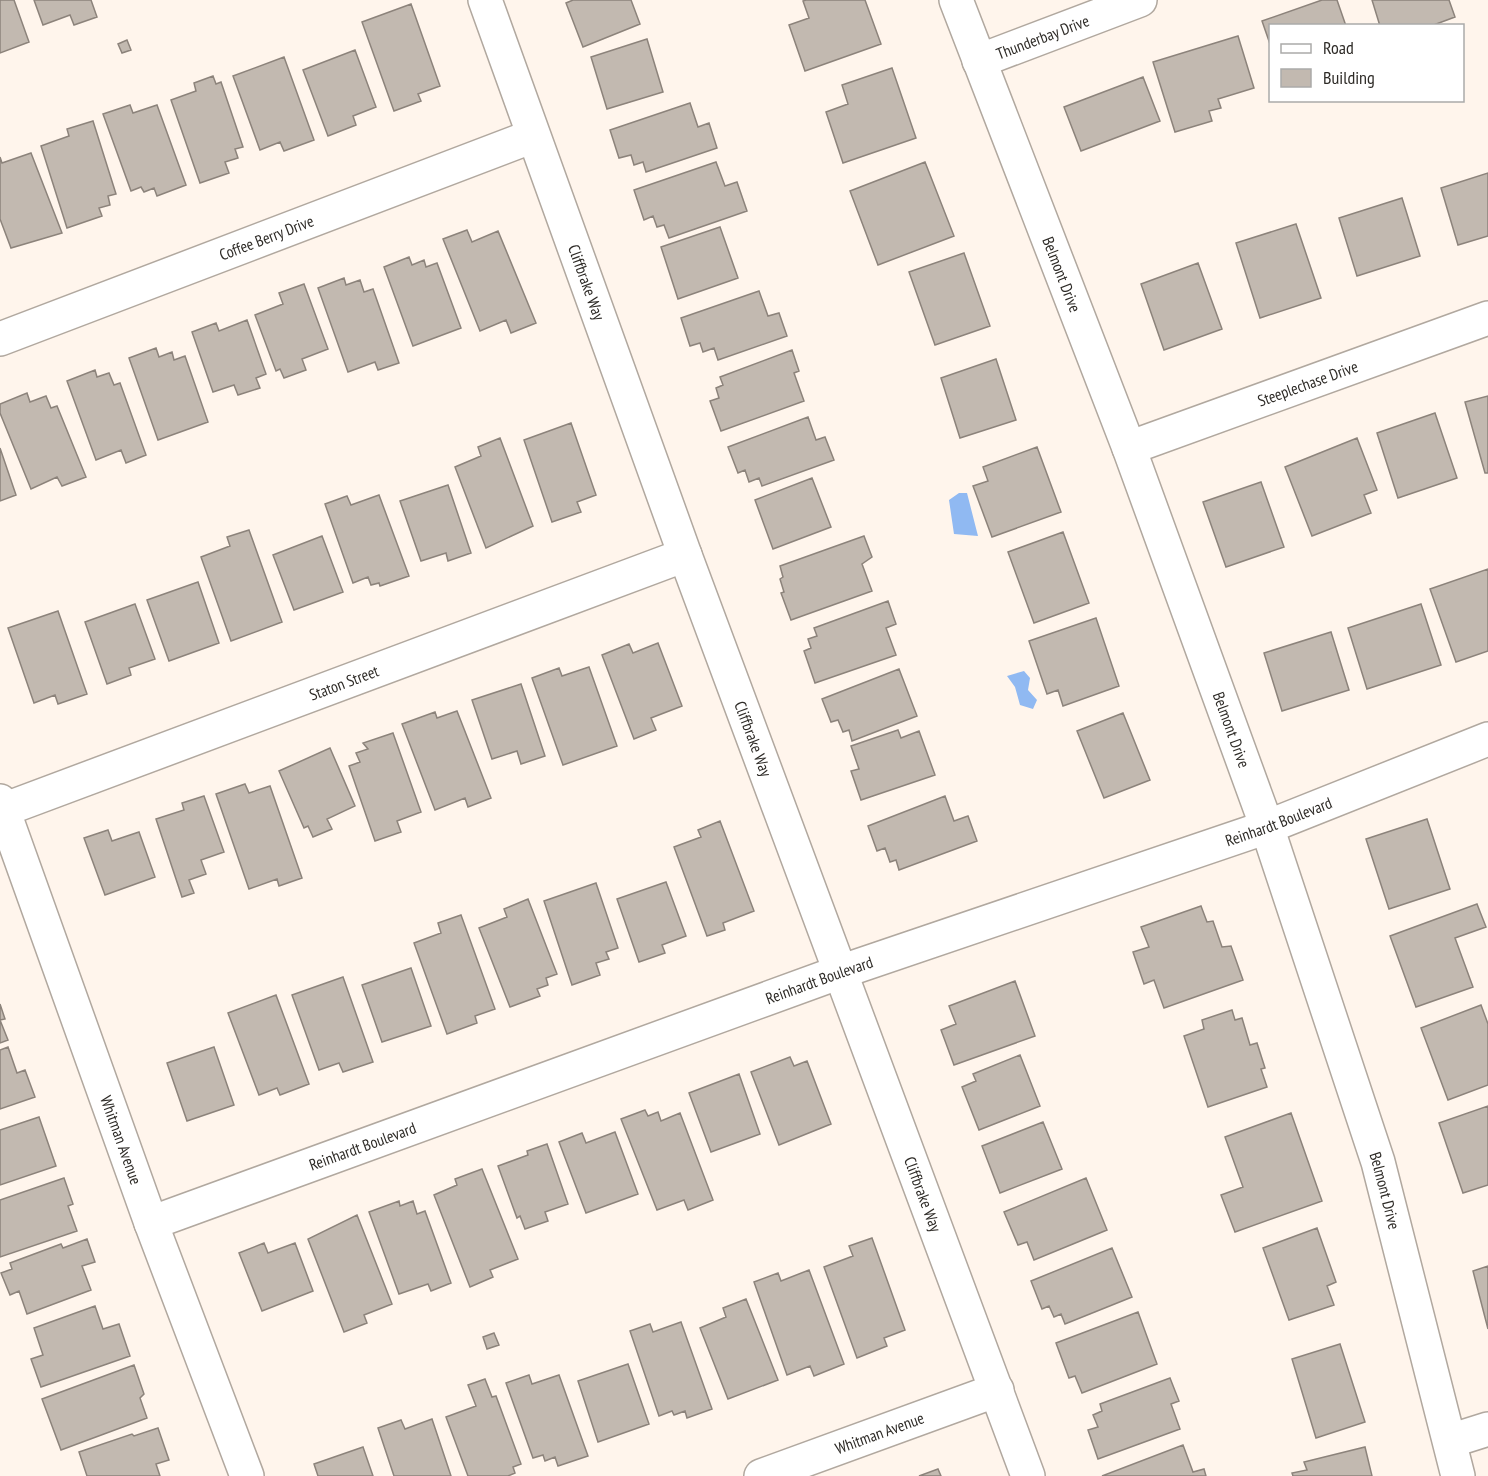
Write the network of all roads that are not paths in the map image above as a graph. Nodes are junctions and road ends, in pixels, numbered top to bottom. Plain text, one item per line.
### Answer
1 (485, 0) edge
2 (956, 0) edge
3 (1140, 0) edge
4 (979, 61) junction
5 (533, 136) junction
6 (1488, 318) edge
7 (0, 339) edge
8 (1129, 448) junction
9 (685, 555) junction
10 (1488, 739) edge
11 (2, 806) edge
12 (1266, 827) junction
13 (840, 972) junction
14 (152, 1223) junction
15 (997, 1390) junction
16 (1488, 1430) edge
17 (1450, 1441) junction
18 (247, 1476) edge
19 (761, 1476) edge
20 (1028, 1476) edge
21 (1458, 1476) edge

1 - 5 street, Cliffbrake Way
2 - 4 street, Belmont Drive
3 - 4 street, Thunderbay Drive
4 - 8 street, Belmont Drive
5 - 7 street, Coffee Berry Drive
5 - 9 street, Cliffbrake Way
6 - 8 street, Steeplechase Drive
8 - 12 street, Belmont Drive
9 - 11 street, Staton Street
9 - 13 street, Cliffbrake Way
10 - 12 street, Reinhardt Boulevard
11 - 14 street, Whitman Avenue
12 - 13 street, Reinhardt Boulevard
12 - 17 street, Belmont Drive
13 - 14 street, Reinhardt Boulevard
13 - 15 street, Cliffbrake Way
14 - 18 street, Whitman Avenue
15 - 19 street, Whitman Avenue
15 - 20 street, Cliffbrake Way
16 - 17 street
17 - 21 street, Belmont Drive

